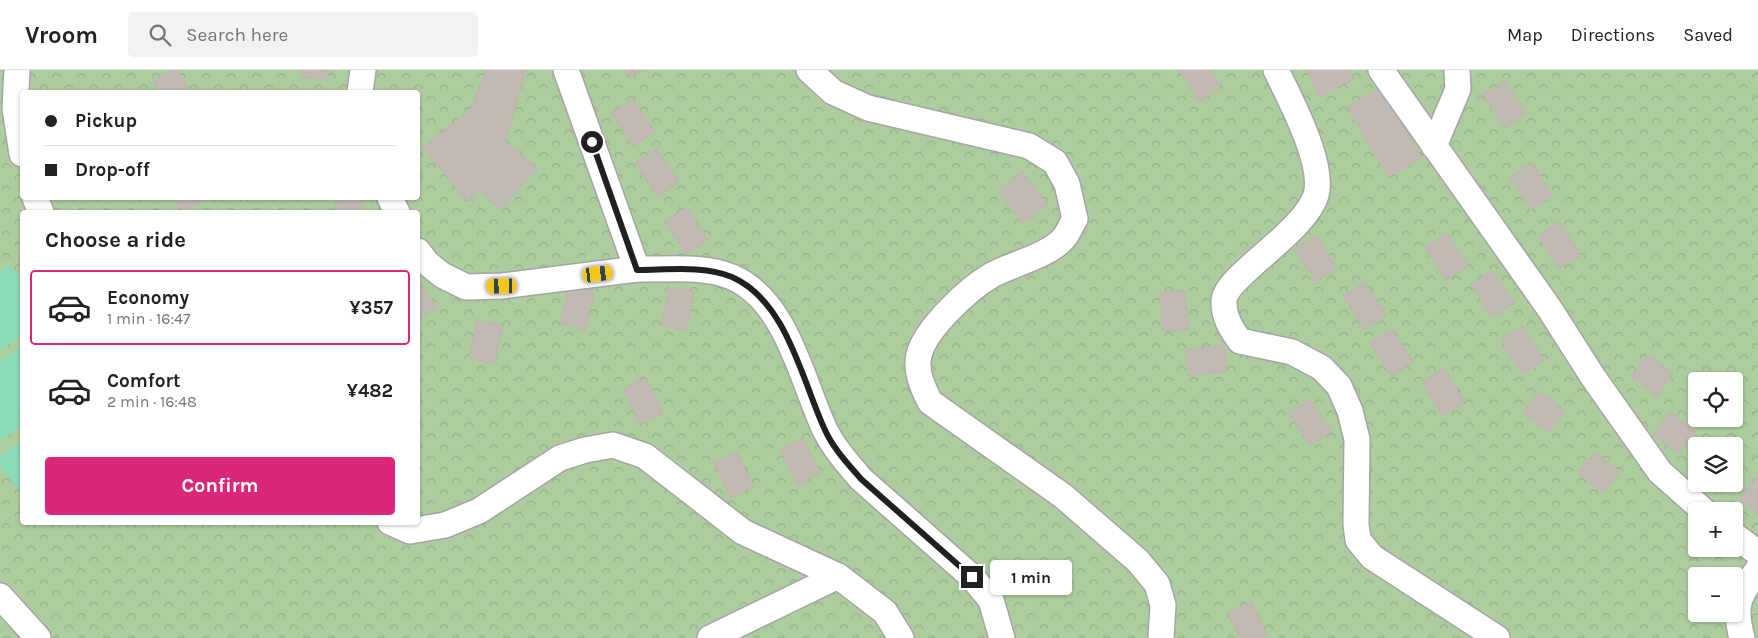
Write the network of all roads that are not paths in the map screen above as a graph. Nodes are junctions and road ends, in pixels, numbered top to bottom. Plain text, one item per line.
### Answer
1 (17, 70) edge
2 (363, 70) edge
3 (566, 70) edge
4 (809, 70) edge
5 (1276, 70) edge
6 (1380, 70) edge
7 (1457, 70) edge
8 (360, 90) edge
9 (20, 141) edge
10 (1434, 146) junction
11 (420, 254) edge
12 (637, 270) junction
13 (1694, 502) edge
14 (397, 525) edge
15 (1743, 542) edge
16 (1758, 553) edge
17 (1758, 569) edge
18 (838, 576) junction
19 (0, 596) edge
20 (38, 638) edge
21 (710, 638) edge
22 (901, 638) edge
23 (1002, 638) edge
24 (1161, 638) edge
25 (1497, 638) edge
26 (1742, 638) edge

1 - 9 street
2 - 8 street
3 - 12 street
4 - 24 street
5 - 25 street
6 - 10 street
7 - 10 street
10 - 13 street
11 - 12 street
12 - 23 street
14 - 18 street
15 - 16 street
17 - 26 street
18 - 21 street
18 - 22 street
19 - 20 street

